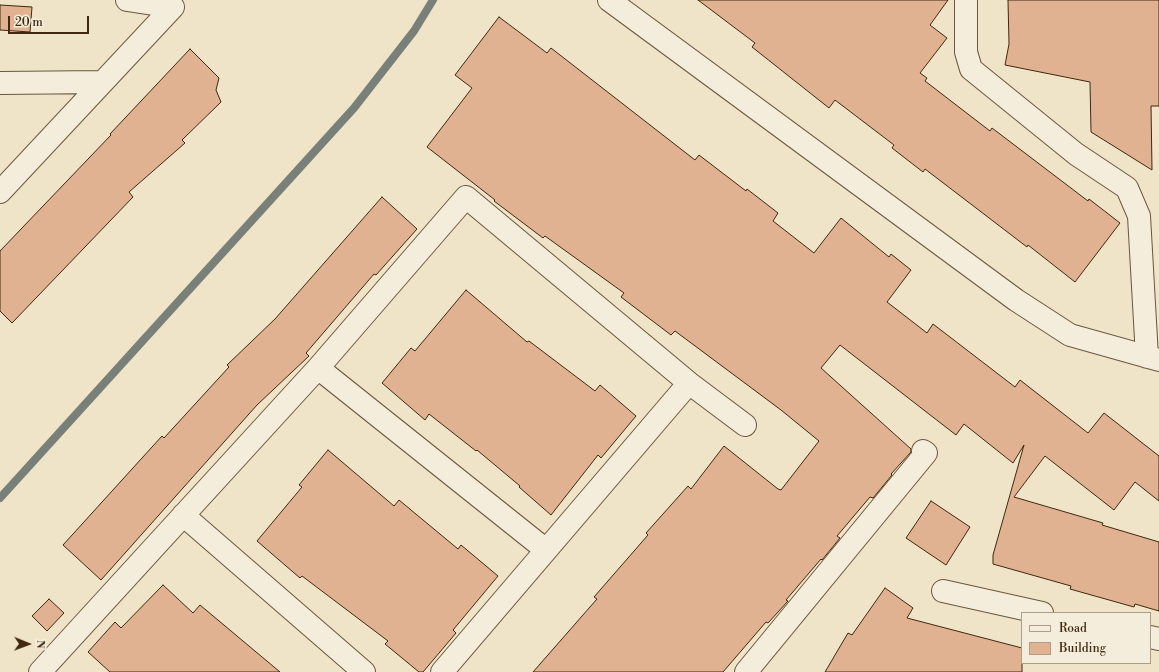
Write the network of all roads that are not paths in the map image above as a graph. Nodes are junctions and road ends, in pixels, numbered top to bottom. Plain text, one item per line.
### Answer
1 (127, 0) edge
2 (609, 0) edge
3 (966, 0) edge
4 (102, 82) junction
5 (0, 83) edge
6 (0, 192) edge
7 (1153, 358) edge
8 (318, 368) junction
9 (689, 383) junction
10 (745, 425) dead end
11 (923, 451) dead end
12 (183, 515) junction
13 (546, 550) junction
14 (943, 591) dead end
15 (1038, 612) edge
16 (49, 669) edge
17 (364, 672) edge
18 (442, 672) edge
19 (746, 672) edge

1 - 4 street
2 - 7 street
3 - 7 street
4 - 5 street
4 - 6 street
8 - 9 street
8 - 12 street
8 - 13 street
9 - 10 street
9 - 13 street
11 - 19 street
12 - 16 street
12 - 17 street
13 - 18 street
14 - 15 street

